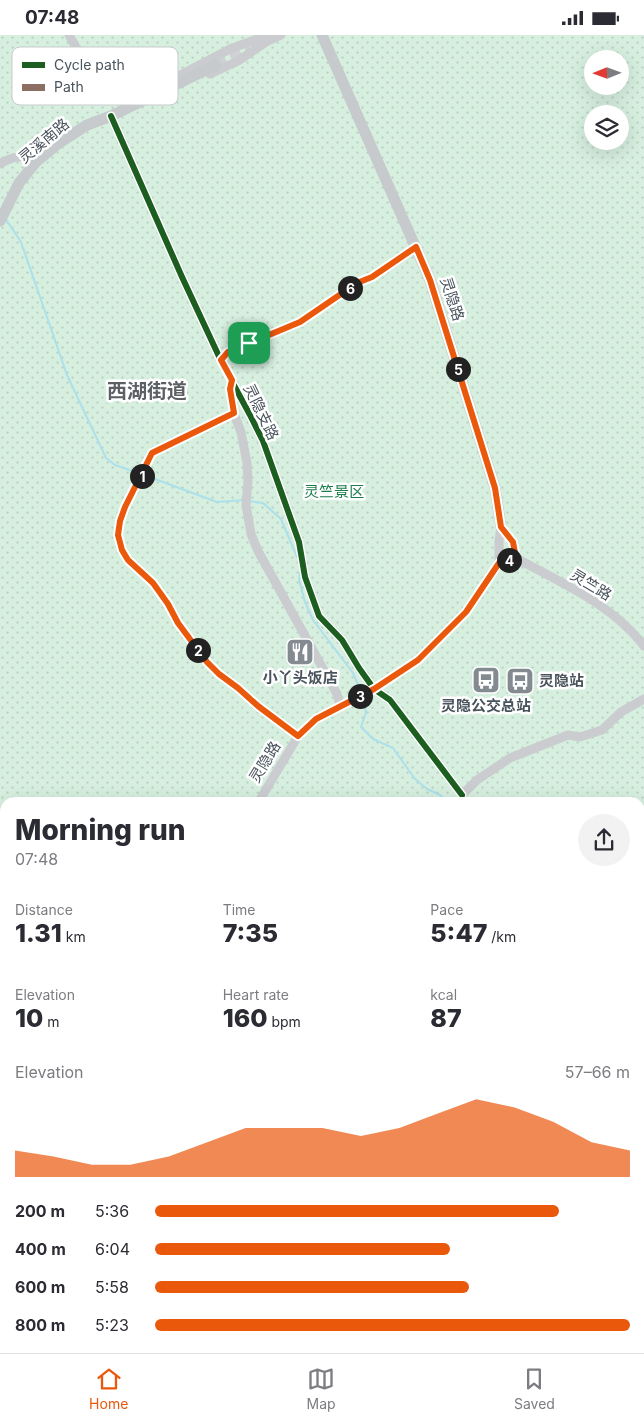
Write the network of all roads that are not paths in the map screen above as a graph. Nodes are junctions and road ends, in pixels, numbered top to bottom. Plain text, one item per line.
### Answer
1 (69, 35) edge
2 (268, 35) edge
3 (281, 35) edge
4 (322, 35) edge
5 (76, 47) edge
6 (216, 65) tunnel mouth
7 (178, 76) edge
8 (178, 83) edge
9 (178, 90) edge
10 (127, 105) edge
11 (134, 105) edge
12 (146, 105) edge
13 (111, 116) junction
14 (36, 162) junction
15 (0, 164) edge
16 (0, 221) edge
17 (416, 247) junction
18 (221, 360) junction
19 (232, 380) junction
20 (234, 413) junction
21 (501, 527) junction
22 (516, 558) junction
23 (499, 563) junction
24 (644, 646) edge
25 (372, 690) junction
26 (644, 699) edge
27 (340, 706) junction
28 (298, 736) junction
29 (262, 797) edge
30 (460, 797) edge
31 (463, 797) edge

1 - 5 street
2 - 7 street
3 - 9 street
4 - 17 main road, 灵隐路
6 - 8 main road, 灵溪南路
10 - 13 street
11 - 13 main road, 灵溪南路
12 - 13 street
13 - 14 main road, 灵溪南路
13 - 18 street, 灵隐支路
14 - 15 street
14 - 16 main road, 灵溪南路
17 - 18 street
17 - 21 main road, 灵隐路
18 - 19 street, 灵隐支路
19 - 20 street
19 - 25 street, 灵隐支路
20 - 27 street
20 - 28 street
21 - 22 street
21 - 23 street
22 - 23 street
22 - 24 street, 灵竺路
23 - 25 street, 灵隐路
25 - 27 street, 灵隐路
25 - 30 street, 灵隐支路
26 - 31 street
27 - 28 street, 灵隐路
28 - 29 street, 灵隐路

